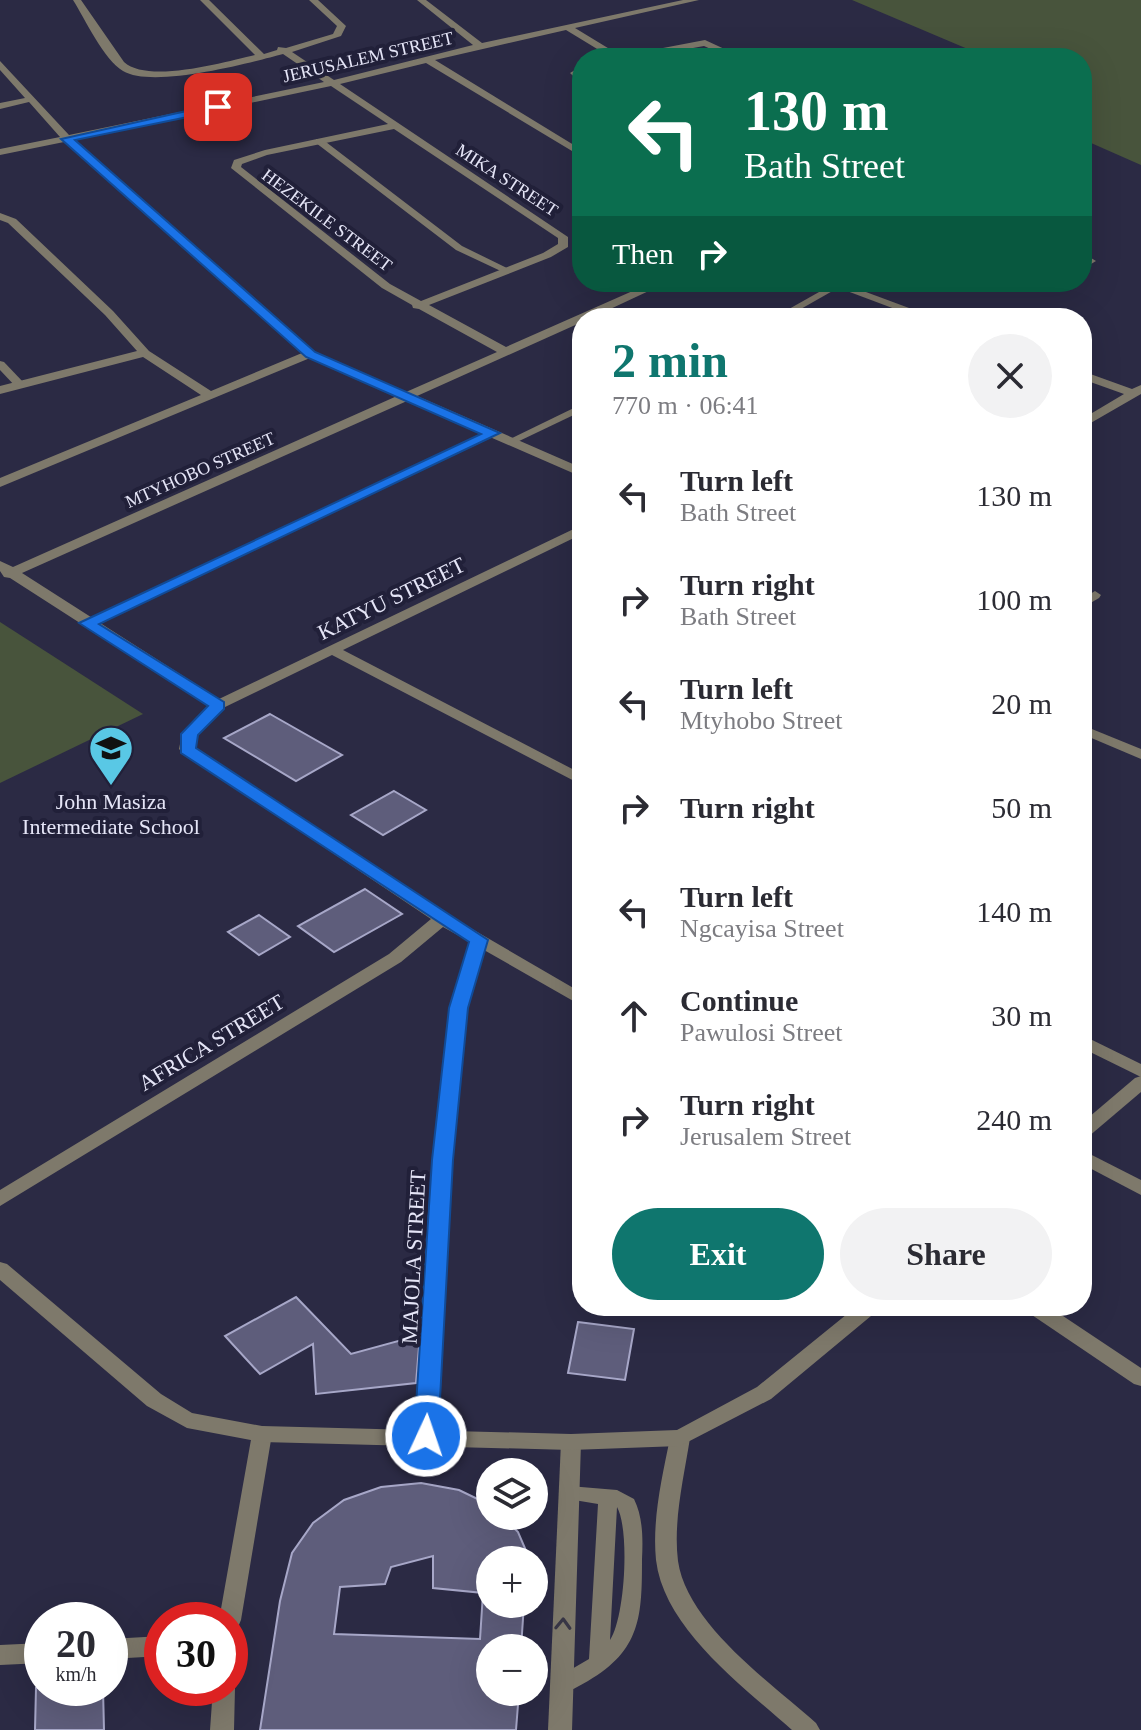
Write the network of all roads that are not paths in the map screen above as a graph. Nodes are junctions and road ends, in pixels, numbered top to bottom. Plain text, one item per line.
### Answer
1 (77, 0) edge
2 (204, 0) edge
3 (313, 0) edge
4 (421, 0) edge
5 (634, 0) edge
6 (695, 0) edge
7 (649, 8) junction
8 (567, 27) junction
9 (480, 46) junction
10 (604, 48) edge
11 (682, 48) edge
12 (716, 48) edge
13 (281, 49) junction
14 (260, 55) junction
15 (428, 60) junction
16 (0, 64) edge
17 (334, 83) junction
18 (32, 99) junction
19 (0, 106) edge
20 (394, 126) junction
21 (67, 139) junction
22 (319, 141) junction
23 (572, 148) edge
24 (0, 152) edge
25 (0, 216) edge
26 (508, 271) junction
27 (639, 292) edge
28 (821, 292) edge
29 (857, 292) edge
30 (417, 306) junction
31 (602, 308) edge
32 (794, 308) edge
33 (902, 308) edge
34 (572, 321) edge
35 (504, 351) junction
36 (145, 353) junction
37 (310, 354) junction
38 (0, 364) edge
39 (1092, 378) edge
40 (20, 385) junction
41 (0, 390) edge
42 (1137, 392) edge
43 (207, 394) junction
44 (405, 399) junction
45 (572, 412) edge
46 (1092, 418) edge
47 (493, 433) junction
48 (511, 441) junction
49 (572, 468) edge
50 (0, 483) edge
51 (572, 534) edge
52 (5, 569) edge
53 (1095, 595) dead end
54 (1092, 597) edge
55 (87, 623) junction
56 (334, 651) junction
57 (218, 705) junction
58 (1092, 733) edge
59 (1141, 754) edge
60 (572, 775) edge
61 (442, 919) junction
62 (479, 940) junction
63 (572, 994) edge
64 (1092, 1046) edge
65 (1141, 1071) edge
66 (1141, 1082) edge
67 (1092, 1124) edge
68 (1092, 1161) edge
69 (1141, 1188) edge
70 (0, 1199) edge
71 (0, 1269) edge
72 (858, 1316) edge
73 (1048, 1316) edge
74 (1141, 1378) edge
75 (262, 1434) junction
76 (426, 1436) junction
77 (680, 1438) junction
78 (571, 1442) junction
79 (569, 1493) junction
80 (608, 1497) junction
81 (233, 1602) edge
82 (24, 1654) edge
83 (0, 1655) edge
84 (599, 1663) junction
85 (560, 1686) junction
86 (223, 1706) edge
87 (222, 1730) edge
88 (560, 1730) edge
89 (808, 1730) edge

1 - 14 street
2 - 14 street
3 - 13 street
4 - 9 street
5 - 7 street
6 - 7 street, JERUSALEM STREET
7 - 8 street, JERUSALEM STREET
8 - 9 street, JERUSALEM STREET
8 - 10 street
9 - 15 street, JERUSALEM STREET
11 - 12 street
13 - 14 street
13 - 17 street, MIKA STREET
15 - 17 street, JERUSALEM STREET
15 - 23 street
16 - 18 street
17 - 20 street, MIKA STREET
17 - 21 street, JERUSALEM STREET
18 - 19 street
18 - 21 street
20 - 22 street, HEZEKILE STREET
20 - 26 street, MIKA STREET
21 - 24 street, JERUSALEM STREET
21 - 37 street
22 - 26 lane
22 - 30 street, HEZEKILE STREET
25 - 36 street
26 - 30 street, MIKA STREET
27 - 31 street, MTYHOBO STREET
28 - 32 lane
29 - 33 street
30 - 35 street, HEZEKILE STREET
34 - 35 street, MTYHOBO STREET
35 - 44 street, MTYHOBO STREET
36 - 40 street
36 - 43 street
37 - 43 street
37 - 44 street
38 - 40 lane
39 - 42 street
40 - 41 street
42 - 46 street
43 - 50 street
44 - 47 street
44 - 52 street, MTYHOBO STREET
45 - 48 lane
47 - 48 street
47 - 55 lane
48 - 49 street
51 - 56 street, KATYU STREET
52 - 55 street, MTYHOBO STREET
53 - 54 lane
55 - 57 street, MTYHOBO STREET
56 - 57 street, KATYU STREET
56 - 60 street
57 - 61 street
58 - 59 street
61 - 62 street
61 - 70 street, AFRICA STREET
62 - 63 street
62 - 76 street, MAJOLA STREET
64 - 65 street
66 - 67 street
68 - 69 street
71 - 75 street
72 - 77 street
73 - 74 street
75 - 76 street
75 - 81 street
76 - 78 street
77 - 78 street
77 - 89 street
78 - 79 street
79 - 80 lane
85 -> 79 street
80 - 84 lane
80 - 84 lane
82 - 83 street
84 - 85 lane
85 - 88 street
86 - 87 street

